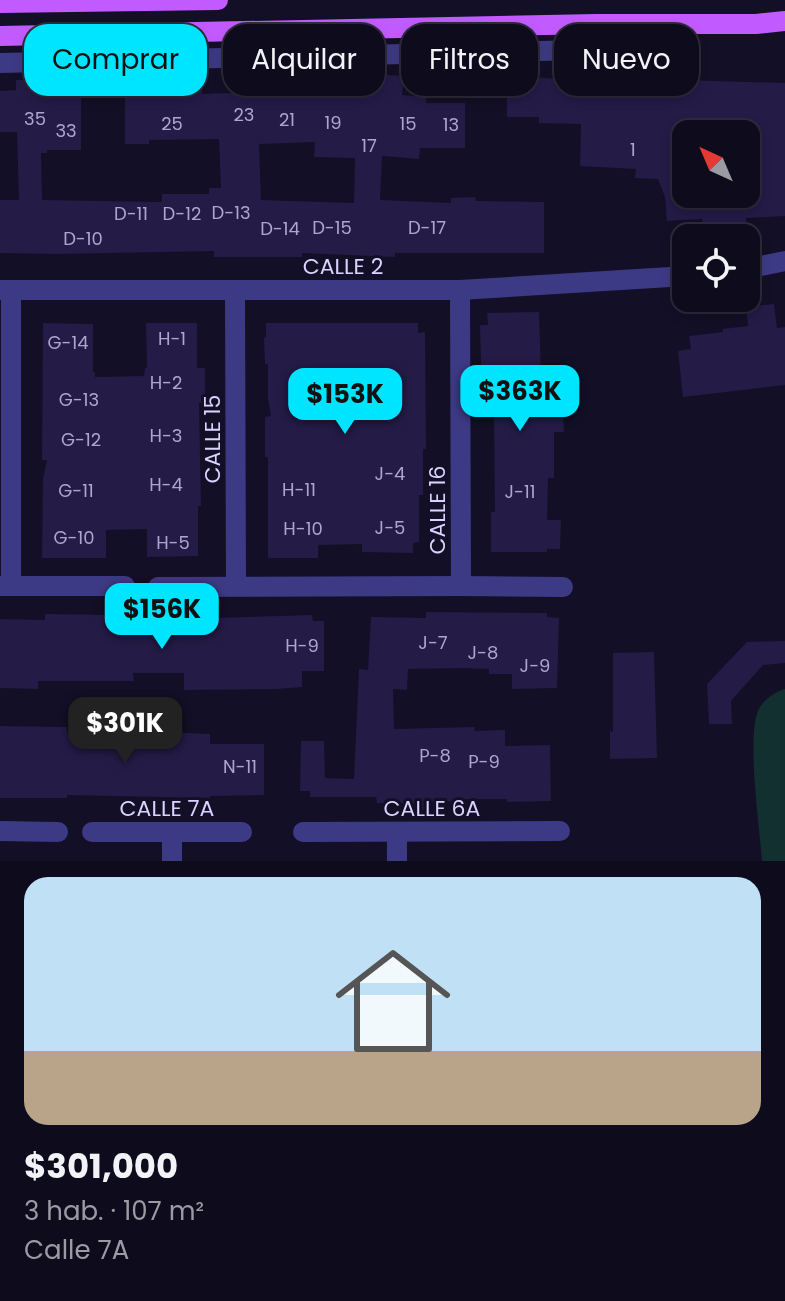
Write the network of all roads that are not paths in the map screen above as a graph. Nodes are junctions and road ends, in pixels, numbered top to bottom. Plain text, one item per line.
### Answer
1 (218, 0) edge
2 (0, 3) edge
3 (785, 21) edge
4 (699, 24) edge
5 (554, 25) edge
6 (0, 36) edge
7 (554, 51) edge
8 (0, 63) edge
9 (785, 261) edge
10 (760, 266) edge
11 (672, 277) edge
12 (6, 290) edge
13 (460, 290) junction
14 (235, 291) junction
15 (6, 586) edge
16 (125, 586) dead end
17 (236, 586) junction
18 (461, 586) junction
19 (158, 587) dead end
20 (563, 587) dead end
21 (0, 831) edge
22 (560, 831) dead end
23 (58, 832) dead end
24 (92, 832) dead end
25 (172, 832) junction
26 (242, 832) dead end
27 (303, 832) dead end
28 (397, 832) junction
29 (172, 861) edge
30 (397, 861) edge

1 - 2 main road
3 - 4 main road
5 - 6 main road
7 - 8 street
9 - 10 street
11 - 13 street, CALLE 2
12 - 14 street, CALLE 2
12 - 15 street
13 - 14 street, CALLE 2
13 - 18 street, CALLE 16
14 - 17 street, CALLE 15
15 - 16 street
17 - 18 street
17 - 19 street
18 - 20 street
21 - 23 street
22 - 28 street, CALLE 6A
24 - 25 street, CALLE 7A
25 - 26 street, CALLE 7A
25 - 29 street
27 - 28 street, CALLE 6A
28 - 30 street

